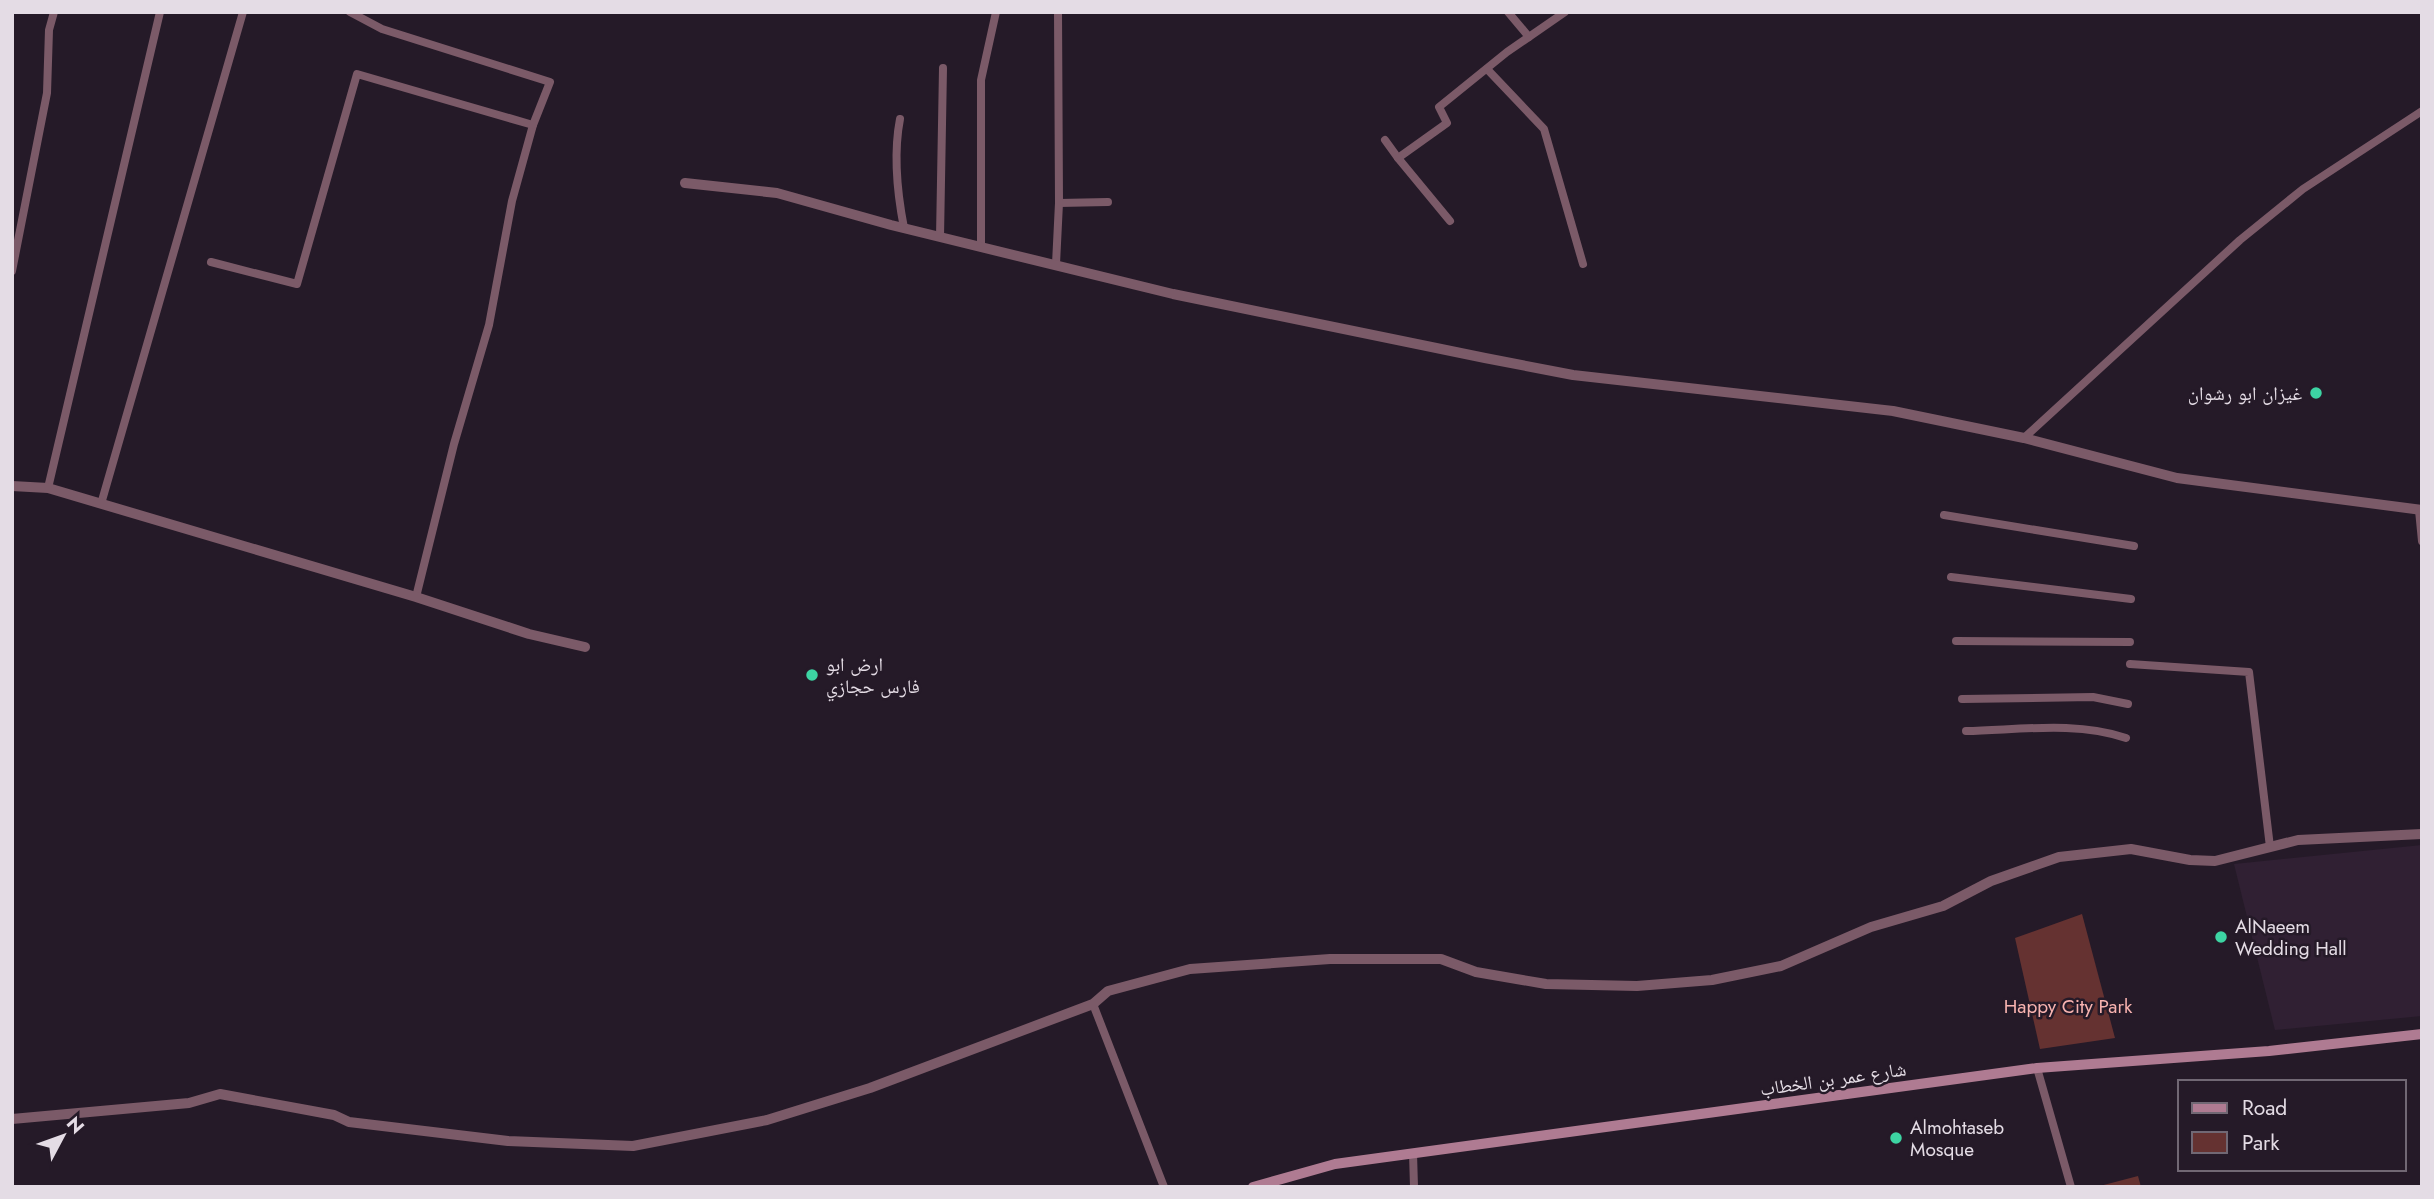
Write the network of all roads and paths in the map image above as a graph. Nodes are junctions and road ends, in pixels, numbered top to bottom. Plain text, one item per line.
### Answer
1 (54, 12) edge
2 (160, 12) edge
3 (243, 12) edge
4 (350, 12) edge
5 (996, 12) edge
6 (1058, 12) edge
7 (1508, 12) edge
8 (1565, 12) edge
9 (1529, 37) junction
10 (943, 68) dead end
11 (1487, 69) junction
12 (2422, 111) edge
13 (900, 118) dead end
14 (533, 125) junction
15 (1385, 140) dead end
16 (1398, 158) junction
17 (685, 183) dead end
18 (1059, 202) junction
19 (1108, 202) dead end
20 (1450, 221) dead end
21 (904, 228) junction
22 (940, 237) junction
23 (981, 247) junction
24 (211, 262) dead end
25 (1056, 264) junction
26 (1583, 264) dead end
27 (12, 271) edge
28 (2024, 438) junction
29 (12, 486) edge
30 (48, 488) junction
31 (101, 504) junction
32 (2420, 510) edge
33 (1944, 515) dead end
34 (2422, 541) edge
35 (2134, 546) dead end
36 (1951, 577) dead end
37 (416, 597) junction
38 (2131, 599) dead end
39 (1956, 641) dead end
40 (2130, 642) dead end
41 (585, 647) dead end
42 (2130, 664) dead end
43 (1962, 699) dead end
44 (2128, 704) dead end
45 (1966, 731) dead end
46 (2126, 738) dead end
47 (2422, 834) edge
48 (2270, 847) junction
49 (1093, 1004) junction
50 (2422, 1034) edge
51 (2037, 1068) junction
52 (12, 1119) edge
53 (1413, 1153) junction
54 (1164, 1187) edge
55 (1253, 1187) edge
56 (1414, 1187) edge
57 (2071, 1187) edge

1 - 27 street
2 - 30 street
3 - 31 street
4 - 14 street
5 - 23 street
6 - 18 street
7 - 9 street
8 - 9 street
9 - 11 street
10 - 22 street
11 - 16 street
11 - 26 street
12 - 28 street
13 - 21 street
14 - 24 street
14 - 37 street
15 - 16 street
16 - 20 street
17 - 21 street
18 - 19 street
18 - 25 street
21 - 22 street
22 - 23 street
23 - 25 street
25 - 28 street
28 - 32 street
29 - 30 street
30 - 31 street
31 - 37 street
32 - 34 street
33 - 35 street
36 - 38 street
37 - 41 street
39 - 40 street
42 - 48 street
43 - 44 street
45 - 46 street
47 - 48 street
48 - 49 street
49 - 52 street
49 - 54 street
50 - 51 main road, شارع عمر بن الخطاب
51 - 53 main road, شارع عمر بن الخطاب
51 - 57 street
53 - 55 main road, شارع عمر بن الخطاب
53 - 56 street

